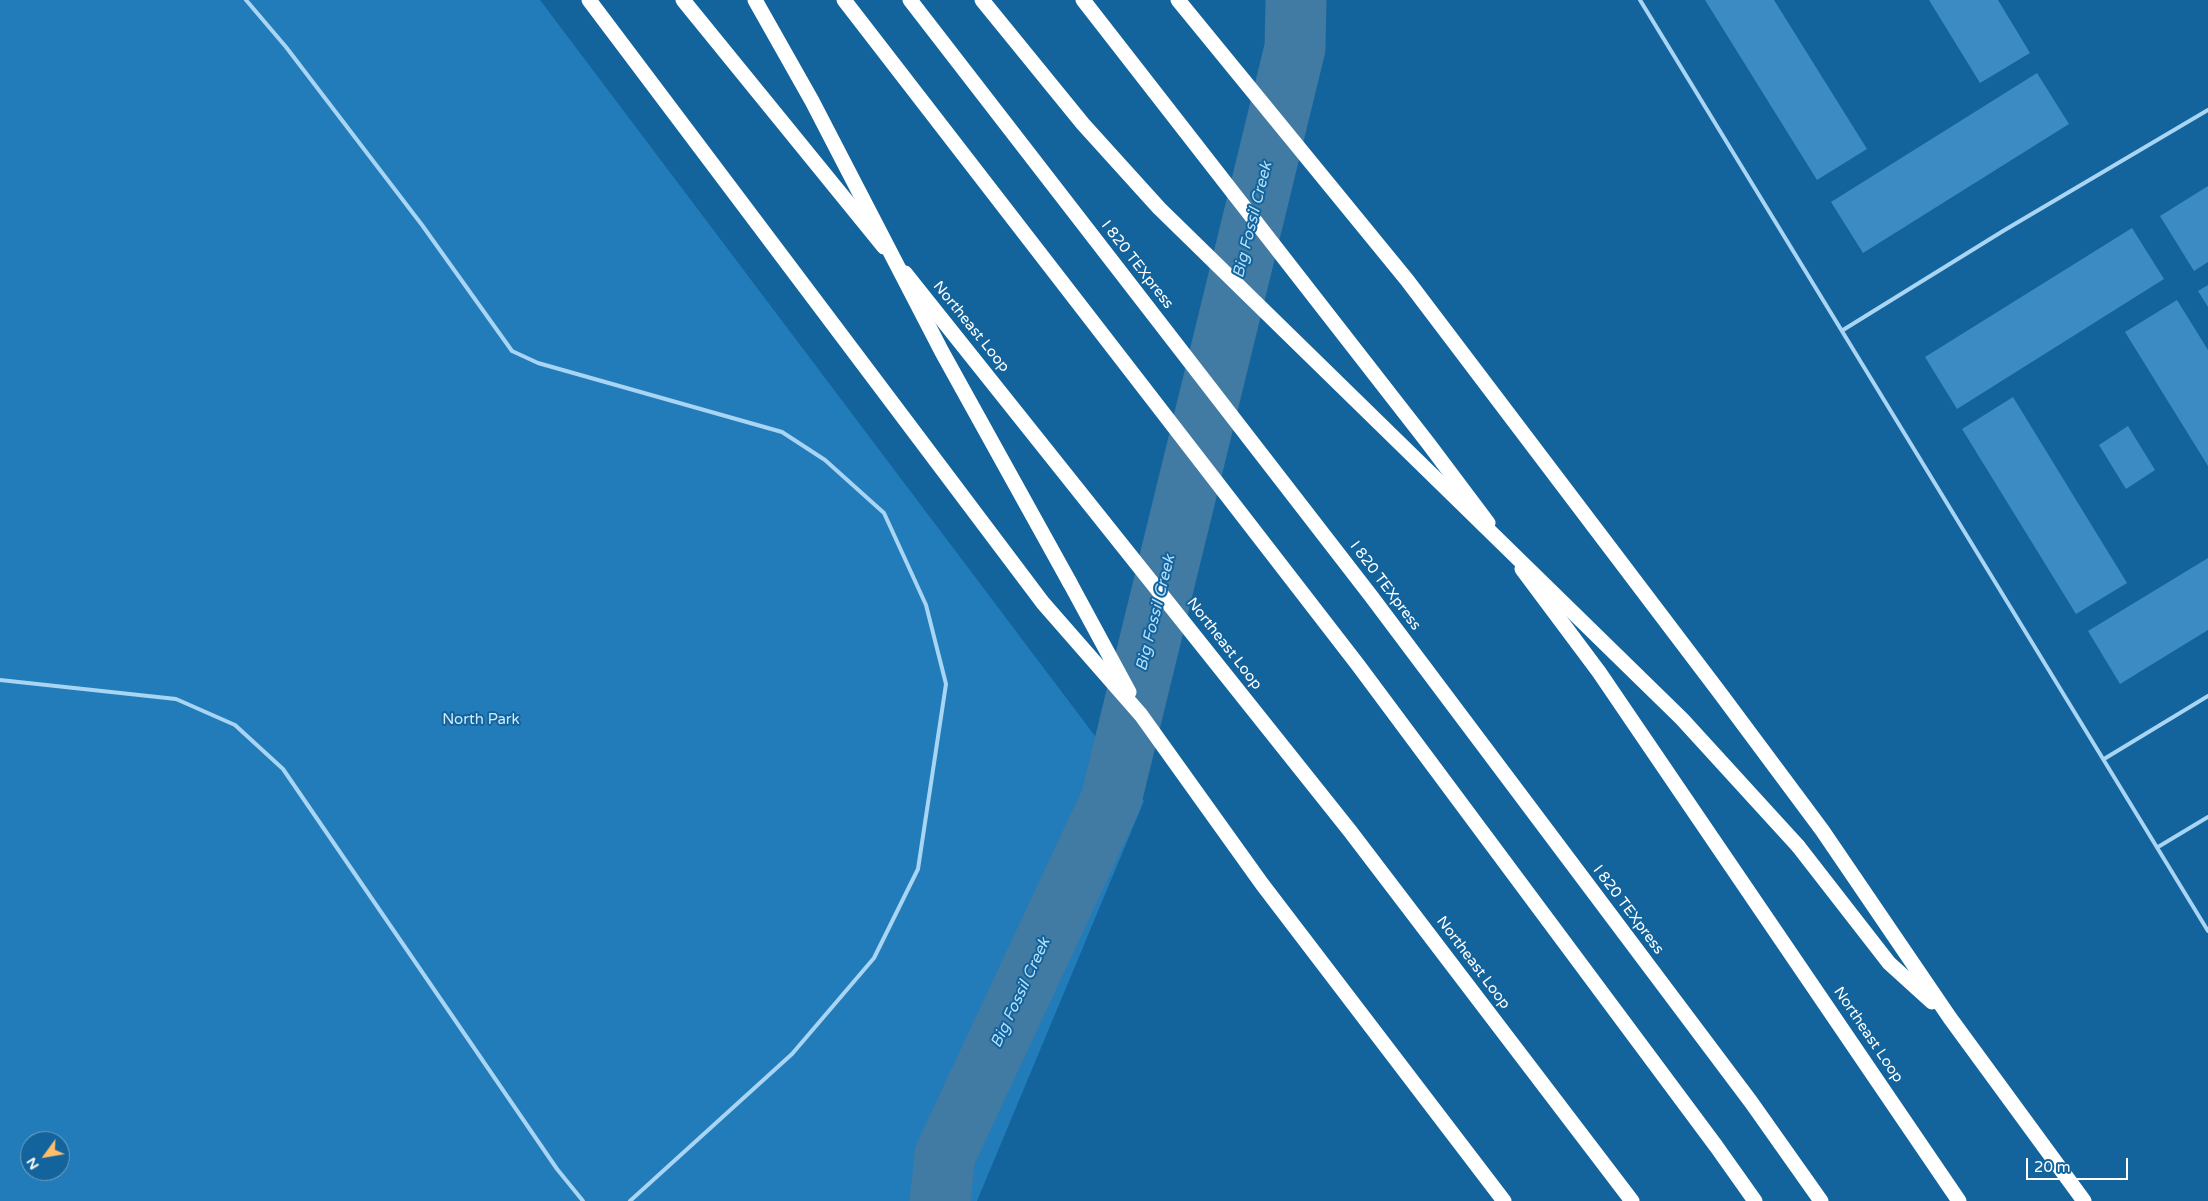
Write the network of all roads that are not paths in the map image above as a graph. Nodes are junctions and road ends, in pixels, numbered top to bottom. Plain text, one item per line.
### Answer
1 (246, 0) edge
2 (589, 0) edge
3 (683, 0) edge
4 (754, 0) edge
5 (844, 0) edge
6 (910, 0) edge
7 (982, 0) edge
8 (1083, 0) edge
9 (1178, 0) edge
10 (1640, 0) edge
11 (2208, 110) edge
12 (1843, 330) junction
13 (0, 680) edge
14 (2208, 696) edge
15 (1141, 714) junction
16 (2104, 759) junction
17 (2208, 817) edge
18 (2158, 847) junction
19 (2208, 930) edge
20 (1950, 1018) junction
21 (1501, 1197) edge
22 (583, 1201) edge
23 (630, 1201) edge
24 (1632, 1201) edge
25 (1755, 1201) edge
26 (1821, 1201) edge
27 (1959, 1201) edge
28 (2084, 1201) edge

1 - 23 lane
2 - 15 highway
3 - 24 highway, Northeast Loop
4 - 15 highway, bridge
5 - 25 highway
6 - 26 highway, I 820 TEXpress
7 - 20 highway, bridge
8 - 27 highway, Northeast Loop
9 - 20 highway
10 - 12 lane
11 - 12 lane
12 - 16 lane
13 - 22 lane
14 - 16 lane
15 - 21 highway
16 - 18 lane
17 - 18 lane
18 - 19 lane
20 - 28 highway

